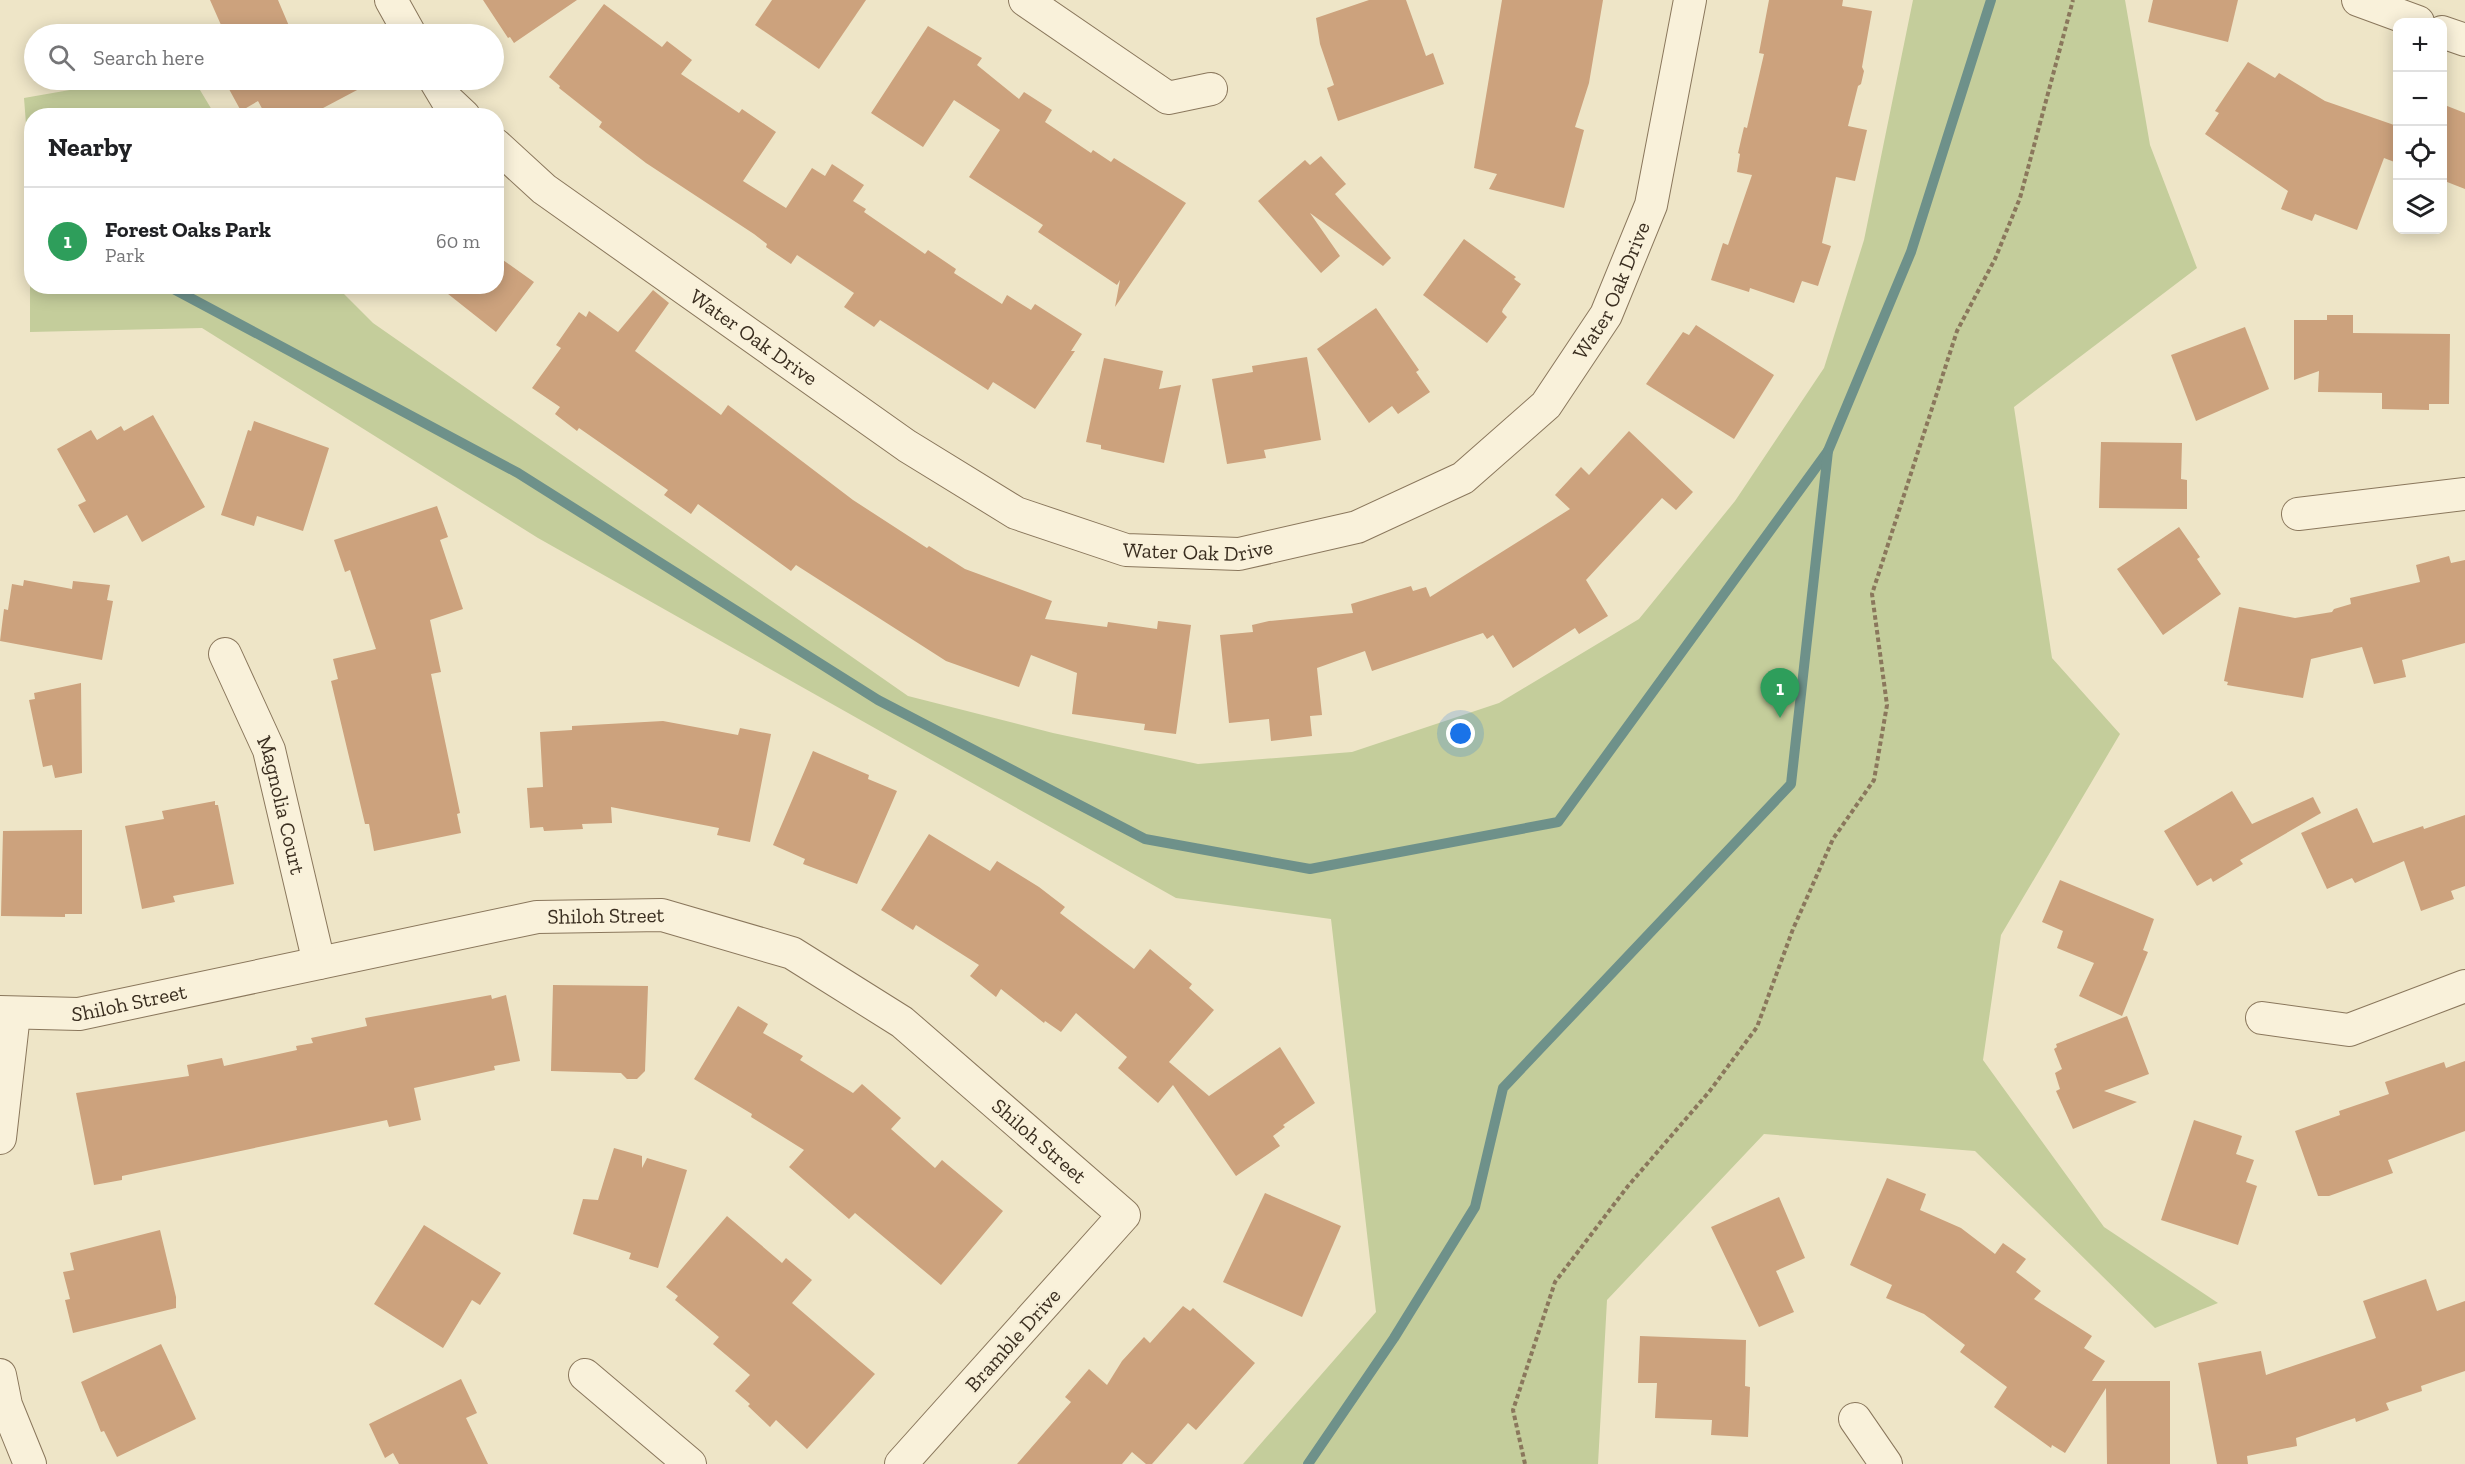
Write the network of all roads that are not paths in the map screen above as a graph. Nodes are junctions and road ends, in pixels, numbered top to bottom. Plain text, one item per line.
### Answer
1 (391, 0) edge
2 (1025, 0) edge
3 (1690, 0) edge
4 (2358, 0) edge
5 (2407, 18) edge
6 (404, 24) edge
7 (2447, 34) edge
8 (2465, 40) edge
9 (1211, 89) dead end
10 (441, 90) edge
11 (456, 108) edge
12 (504, 153) edge
13 (2465, 494) edge
14 (2298, 514) dead end
15 (225, 654) dead end
16 (319, 963) junction
17 (2465, 986) edge
18 (7, 1013) edge
19 (2262, 1018) dead end
20 (0, 1138) edge
21 (1124, 1215) joint
22 (0, 1375) edge
23 (585, 1375) dead end
24 (3, 1406) edge
25 (1856, 1419) dead end
26 (30, 1464) edge
27 (690, 1464) edge
28 (901, 1464) edge
29 (1886, 1464) edge

1 - 6 street
2 - 9 street
3 - 12 street, Water Oak Drive
4 - 5 street
7 - 8 street
10 - 11 street
13 - 14 street
15 - 16 street, Magnolia Court
16 - 18 street, Shiloh Street
16 - 21 street, Shiloh Street
17 - 19 street
18 - 20 street
21 - 28 street, Bramble Drive
22 - 24 street
23 - 27 street
24 - 26 street
25 - 29 street

